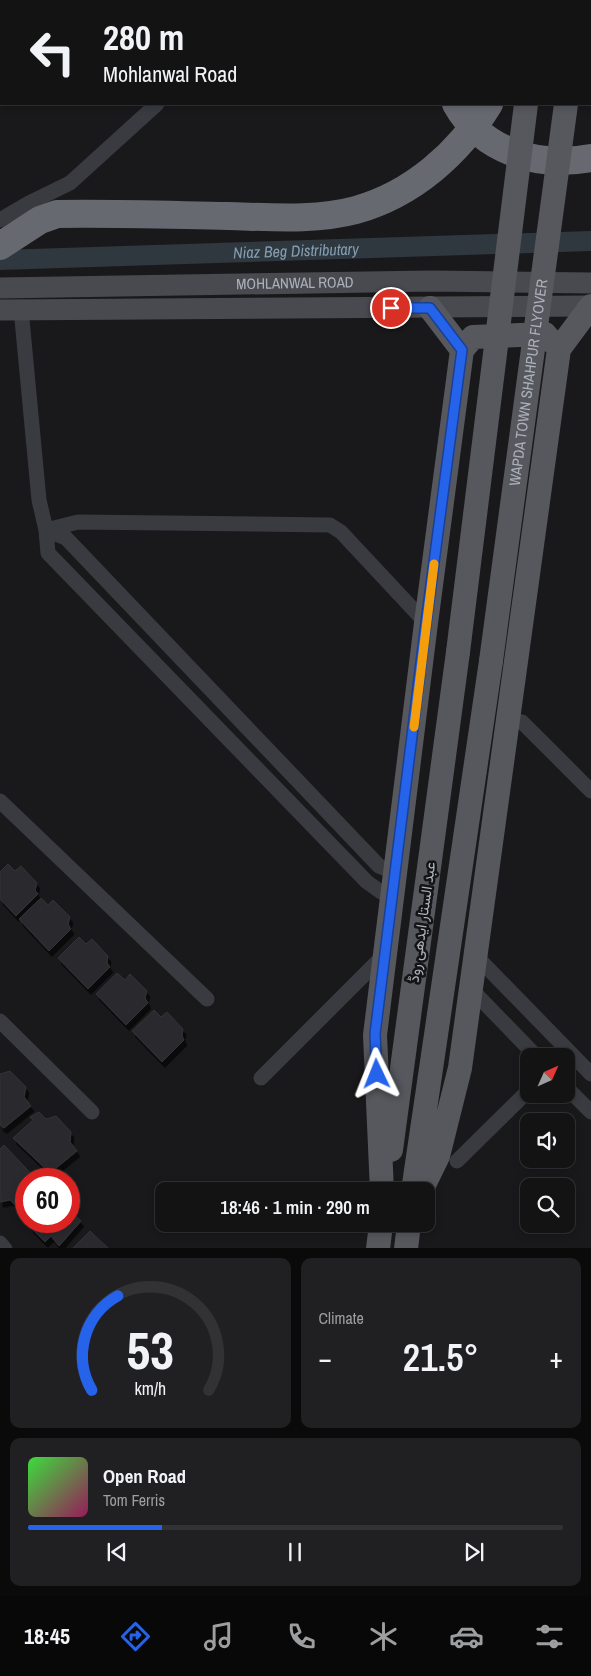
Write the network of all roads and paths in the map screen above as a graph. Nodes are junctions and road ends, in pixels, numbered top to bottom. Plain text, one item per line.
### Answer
1 (156, 105) edge
2 (457, 105) edge
3 (488, 105) edge
4 (526, 105) edge
5 (566, 105) edge
6 (591, 158) edge
7 (0, 220) edge
8 (0, 246) edge
9 (591, 283) edge
10 (0, 288) edge
11 (591, 306) edge
12 (430, 308) junction
13 (10, 310) edge
14 (559, 349) junction
15 (462, 350) junction
16 (46, 530) junction
17 (426, 623) junction
18 (491, 662) joint
19 (508, 720) junction
20 (591, 791) edge
21 (0, 801) edge
22 (395, 884) junction
23 (476, 956) junction
24 (385, 963) junction
25 (472, 990) junction
26 (207, 999) dead end
27 (0, 1021) edge
28 (528, 1048) edge
29 (591, 1074) edge
30 (261, 1078) dead end
31 (575, 1096) edge
32 (520, 1099) edge
33 (92, 1112) dead end
34 (591, 1112) edge
35 (456, 1161) dead end
36 (383, 1182) edge
37 (385, 1182) edge
38 (414, 1182) edge
39 (425, 1182) edge
40 (380, 1232) edge
41 (408, 1232) edge
42 (0, 1243) edge
43 (5, 1248) edge
44 (378, 1248) edge
45 (406, 1248) edge

1 - 7 street
2 - 6 highway
3 - 8 highway, bridge
4 - 37 main road, عبد الستار ایدھی روڈ, bridge
5 - 18 main road, WAPDA TOWN SHAHPUR FLYOVER, bridge
9 - 10 main road, MOHLANWAL ROAD
11 - 12 main road, MOHLANWAL ROAD
11 - 14 main road
12 - 13 main road, MOHLANWAL ROAD
12 - 15 main road
13 - 16 street
14 - 15 main road
14 - 19 main road
15 - 17 main road
16 - 17 street
16 - 22 street
16 - 22 street
17 - 22 main road
18 - 38 main road, عبد الستار ایدھی روڈ
19 - 20 street
19 - 23 main road
21 - 26 street
22 - 24 main road
23 - 25 main road
23 - 29 street
24 - 30 street
24 - 36 main road
25 - 28 street
25 - 39 main road
27 - 33 street
31 - 34 street
32 - 35 street
40 - 44 main road
41 - 45 main road
42 - 43 street

